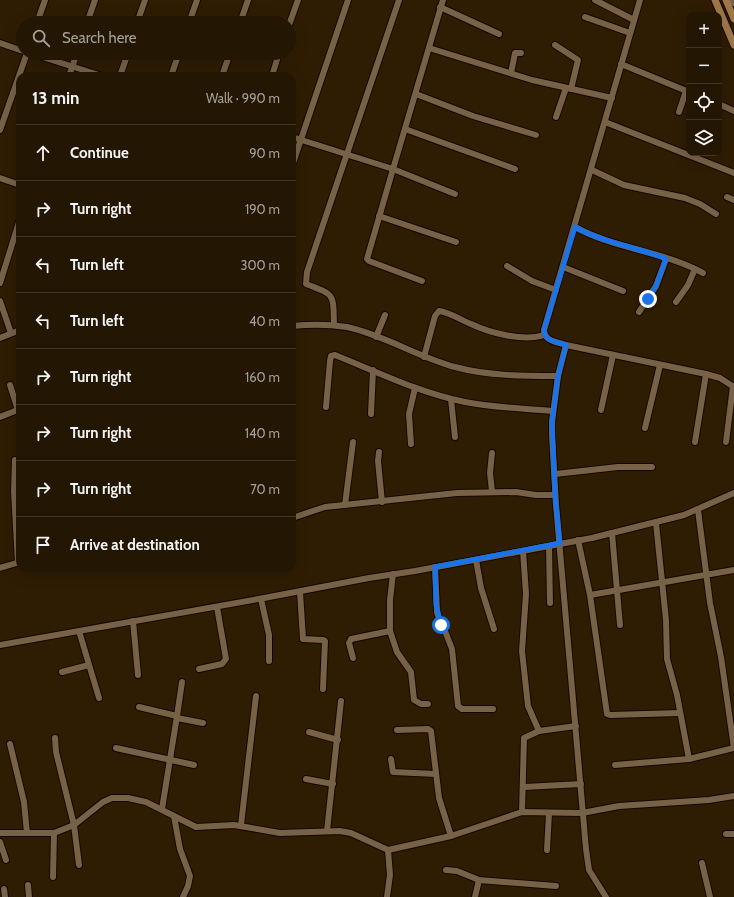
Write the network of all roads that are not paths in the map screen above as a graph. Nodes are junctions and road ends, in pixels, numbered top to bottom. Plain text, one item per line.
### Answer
1 (45, 0) edge
2 (95, 0) edge
3 (145, 0) edge
4 (197, 0) edge
5 (248, 0) edge
6 (298, 0) edge
7 (348, 0) edge
8 (399, 0) edge
9 (443, 0) edge
10 (595, 0) edge
11 (640, 0) edge
12 (716, 0) edge
13 (727, 0) edge
14 (734, 4) edge
15 (440, 7) junction
16 (39, 16) edge
17 (89, 16) edge
18 (139, 16) edge
19 (191, 16) edge
20 (242, 16) edge
21 (292, 16) edge
22 (585, 18) dead end
23 (734, 19) edge
24 (634, 20) junction
25 (630, 33) junction
26 (499, 34) dead end
27 (0, 43) edge
28 (555, 45) dead end
29 (734, 45) edge
30 (429, 48) junction
31 (16, 49) edge
32 (521, 53) dead end
33 (26, 60) edge
34 (53, 60) edge
35 (75, 60) edge
36 (126, 60) edge
37 (177, 60) edge
38 (228, 60) edge
39 (277, 60) edge
40 (621, 64) junction
41 (73, 66) junction
42 (22, 72) edge
43 (71, 72) edge
44 (90, 72) edge
45 (121, 72) edge
46 (172, 72) edge
47 (223, 72) edge
48 (273, 72) edge
49 (512, 73) junction
50 (16, 88) edge
51 (569, 89) junction
52 (686, 90) edge
53 (416, 94) junction
54 (686, 96) edge
55 (612, 98) junction
56 (722, 105) edge
57 (734, 111) edge
58 (679, 112) dead end
59 (556, 117) dead end
60 (605, 122) junction
61 (405, 129) junction
62 (0, 130) edge
63 (536, 135) dead end
64 (296, 138) edge
65 (301, 140) junction
66 (296, 154) edge
67 (346, 155) junction
68 (393, 169) junction
69 (515, 169) dead end
70 (592, 170) junction
71 (734, 173) edge
72 (0, 178) edge
73 (16, 184) edge
74 (455, 194) dead end
75 (727, 197) dead end
76 (734, 200) edge
77 (716, 214) dead end
78 (379, 216) junction
79 (575, 227) junction
80 (16, 232) edge
81 (456, 242) dead end
82 (666, 259) junction
83 (507, 266) dead end
84 (563, 266) junction
85 (695, 269) junction
86 (703, 273) dead end
87 (422, 281) dead end
88 (0, 283) edge
89 (556, 290) junction
90 (623, 291) dead end
91 (0, 301) edge
92 (676, 302) dead end
93 (639, 312) dead end
94 (385, 315) dead end
95 (334, 325) junction
96 (296, 326) edge
97 (16, 331) edge
98 (11, 333) junction
99 (544, 335) junction
100 (376, 337) junction
101 (0, 338) edge
102 (566, 345) junction
103 (613, 355) junction
104 (424, 357) junction
105 (660, 365) junction
106 (373, 370) junction
107 (706, 374) junction
108 (558, 376) junction
109 (10, 385) dead end
110 (734, 387) edge
111 (415, 388) junction
112 (451, 399) junction
113 (16, 402) edge
114 (326, 407) dead end
115 (601, 410) dead end
116 (16, 411) edge
117 (553, 411) junction
118 (371, 414) dead end
119 (0, 417) edge
120 (645, 428) dead end
121 (455, 437) dead end
122 (353, 442) dead end
123 (694, 442) dead end
124 (726, 442) dead end
125 (411, 444) dead end
126 (379, 452) dead end
127 (492, 454) dead end
128 (15, 460) dead end
129 (652, 468) dead end
130 (555, 474) junction
131 (492, 491) junction
132 (734, 493) edge
133 (555, 495) junction
134 (382, 502) junction
135 (345, 505) junction
136 (698, 510) junction
137 (296, 517) edge
138 (16, 519) edge
139 (656, 523) junction
140 (612, 533) junction
141 (578, 540) junction
142 (560, 543) junction
143 (549, 546) junction
144 (523, 551) junction
145 (476, 560) junction
146 (16, 563) edge
147 (435, 567) junction
148 (0, 568) edge
149 (734, 570) edge
150 (393, 574) junction
151 (706, 576) junction
152 (662, 584) junction
153 (618, 591) junction
154 (300, 592) junction
155 (590, 595) junction
156 (261, 599) junction
157 (550, 603) dead end
158 (217, 607) junction
159 (133, 622) junction
160 (620, 625) dead end
161 (494, 629) dead end
162 (390, 630) junction
163 (79, 631) junction
164 (0, 645) edge
165 (353, 658) dead end
166 (269, 661) dead end
167 (89, 665) junction
168 (199, 669) dead end
169 (62, 672) dead end
170 (138, 675) dead end
171 (182, 682) dead end
172 (323, 689) dead end
173 (256, 696) dead end
174 (99, 698) dead end
175 (341, 701) dead end
176 (428, 704) dead end
177 (139, 707) dead end
178 (493, 709) dead end
179 (680, 713) junction
180 (177, 717) junction
181 (203, 723) dead end
182 (576, 726) junction
183 (397, 730) dead end
184 (539, 731) junction
185 (309, 732) dead end
186 (55, 738) dead end
187 (338, 740) junction
188 (10, 744) dead end
189 (116, 748) dead end
190 (734, 748) edge
191 (391, 759) dead end
192 (689, 759) junction
193 (170, 760) junction
194 (194, 765) dead end
195 (616, 765) dead end
196 (436, 774) junction
197 (306, 779) dead end
198 (333, 784) junction
199 (581, 784) junction
200 (524, 787) junction
201 (734, 796) edge
202 (162, 809) junction
203 (522, 812) junction
204 (582, 812) junction
205 (549, 814) junction
206 (174, 816) junction
207 (74, 825) junction
208 (241, 825) junction
209 (327, 831) junction
210 (0, 833) edge
211 (27, 833) junction
212 (54, 833) junction
213 (726, 834) dead end
214 (734, 834) edge
215 (452, 836) junction
216 (0, 842) edge
217 (388, 850) junction
218 (547, 850) dead end
219 (6, 860) dead end
220 (702, 863) dead end
221 (79, 865) dead end
222 (446, 870) dead end
223 (53, 877) dead end
224 (479, 880) junction
225 (28, 885) dead end
226 (556, 886) dead end
227 (4, 889) dead end
228 (5, 897) edge
229 (29, 897) edge
230 (183, 897) edge
231 (387, 897) edge
232 (476, 897) edge
233 (606, 897) edge
234 (710, 897) edge

1 - 16 street
2 - 17 street
3 - 18 street
4 - 19 street
5 - 20 street
6 - 21 street
7 - 65 street
8 - 67 street
9 - 15 street
10 - 24 street
11 - 24 street
12 - 29 main road
13 - 14 street
13 - 23 main road
15 - 26 street
15 - 30 street
22 - 25 street
24 - 25 street
25 - 40 street
27 - 31 street
28 - 51 street
30 - 49 street
30 - 53 street
32 - 49 street
33 - 42 street
34 - 41 street
35 - 41 street
36 - 45 street
37 - 46 street
38 - 47 street
39 - 48 street
40 - 52 street
40 - 55 street
41 - 43 street
41 - 44 street
49 - 51 street
50 - 62 street
51 - 55 street
51 - 59 street
53 - 61 street
53 - 63 street
54 - 58 street
55 - 60 street
56 - 57 street
60 - 70 street
60 - 71 street
61 - 68 street
61 - 69 street
64 - 65 street
65 - 66 street
65 - 67 street
67 - 68 street
67 - 95 street
68 - 74 street
68 - 78 street
70 - 77 street
70 - 79 street
72 - 73 street
75 - 76 street
78 - 81 street
78 - 87 street
79 - 82 street
79 - 84 street
80 - 88 street
82 - 85 street
82 - 93 street
83 - 89 street
84 - 89 street
84 - 90 street
85 - 86 street
85 - 92 street
89 - 99 street
91 - 98 street
94 - 100 street
95 - 96 street
95 - 100 street
97 - 98 street
98 - 101 street
99 - 102 street
99 - 104 street
100 - 104 street
102 - 103 street
102 - 108 street
103 - 105 street
103 - 115 street
104 - 108 street
105 - 107 street
105 - 120 street
106 - 111 street
106 - 114 street
106 - 118 street
107 - 110 street
107 - 123 street
108 - 117 street
109 - 113 street
110 - 124 street
111 - 112 street
111 - 125 street
112 - 117 street
112 - 121 street
116 - 119 street
117 - 130 street
122 - 135 street
126 - 134 street
127 - 131 street
128 - 138 street
129 - 130 street
130 - 133 street
131 - 133 street
131 - 134 street
132 - 136 street
133 - 142 street
134 - 135 street
135 - 137 street
136 - 139 street
136 - 151 street
139 - 140 street
139 - 152 street
140 - 141 street
140 - 153 street
141 - 142 street
141 - 155 street
142 - 143 street
142 - 182 street
143 - 144 street
143 - 157 street
144 - 145 street
144 - 184 street
145 - 147 street
145 - 161 street
146 - 148 street
147 - 150 street
147 - 178 street
149 - 151 street
150 - 154 street
150 - 162 street
151 - 152 street
151 - 190 street
152 - 153 street
152 - 179 street
153 - 155 street
153 - 160 street
154 - 156 street
154 - 172 street
155 - 179 street
156 - 158 street
156 - 166 street
158 - 159 street
158 - 168 street
159 - 163 street
159 - 170 street
162 - 165 street
162 - 176 street
163 - 164 street
163 - 167 street
167 - 169 street
167 - 174 street
171 - 180 street
173 - 208 street
175 - 187 street
177 - 180 street
179 - 192 street
180 - 181 street
180 - 193 street
182 - 184 street
182 - 199 street
183 - 196 street
184 - 200 street
185 - 187 street
186 - 207 street
187 - 198 street
188 - 211 street
189 - 193 street
190 - 192 street
191 - 196 street
192 - 195 street
193 - 194 street
193 - 202 street
196 - 215 street
197 - 198 street
198 - 209 street
199 - 200 street
199 - 204 street
200 - 203 street
201 - 204 street
202 - 206 street
202 - 207 street
203 - 205 street
203 - 215 street
204 - 205 street
204 - 233 street
205 - 218 street
206 - 208 street
206 - 230 street
207 - 212 street
207 - 221 street
208 - 209 street
209 - 217 street
210 - 211 street
211 - 212 street
212 - 223 street
213 - 214 street
215 - 217 street
216 - 219 street
217 - 231 street
220 - 234 street
222 - 224 street
224 - 226 street
224 - 232 street
225 - 229 street
227 - 228 street

